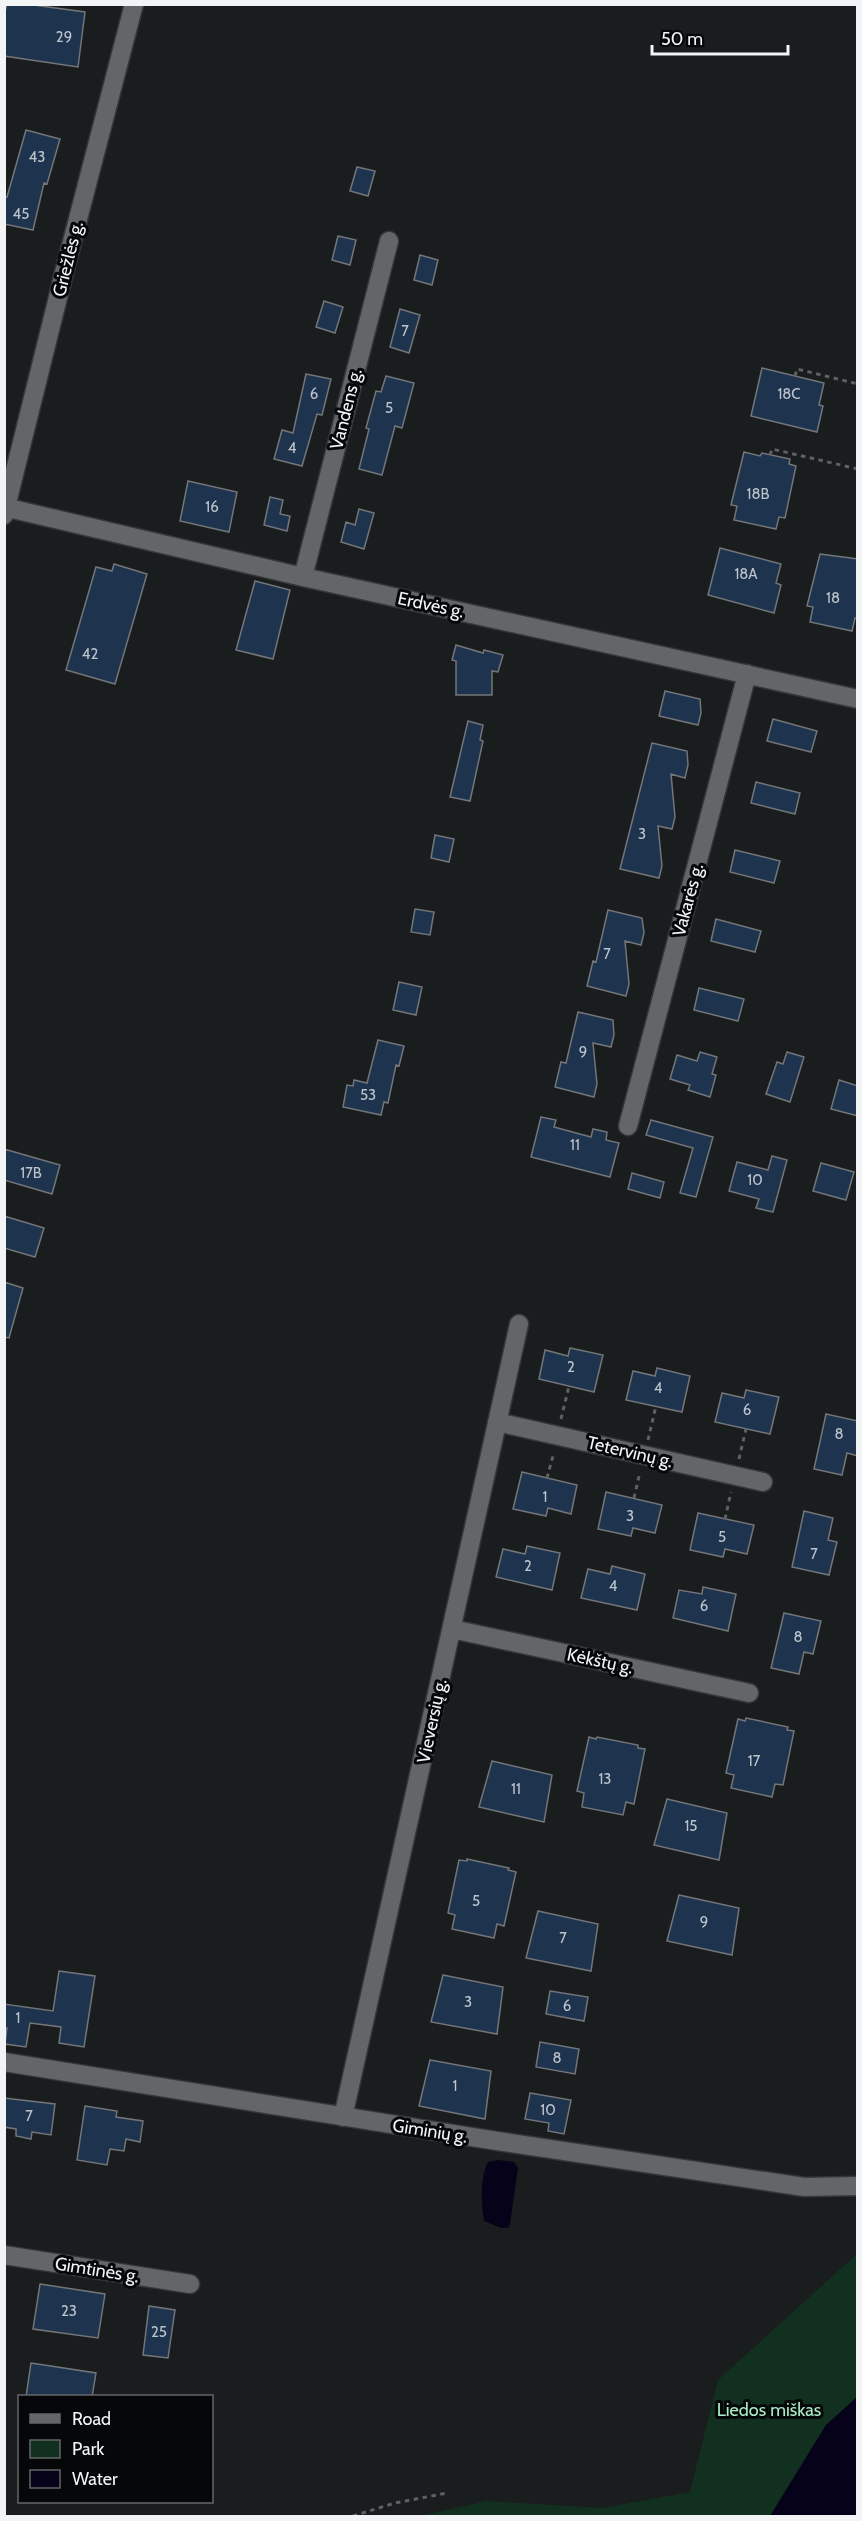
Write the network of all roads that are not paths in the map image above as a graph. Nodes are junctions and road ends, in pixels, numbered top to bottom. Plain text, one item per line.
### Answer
1 (134, 4) edge
2 (389, 241) dead end
3 (5, 510) edge
4 (303, 577) junction
5 (747, 674) junction
6 (858, 699) edge
7 (628, 1126) dead end
8 (519, 1324) dead end
9 (497, 1422) junction
10 (763, 1482) dead end
11 (452, 1629) junction
12 (749, 1693) dead end
13 (4, 2062) edge
14 (343, 2117) junction
15 (858, 2186) edge
16 (4, 2255) edge
17 (190, 2284) dead end

1 - 3 street, Griežlės g.
2 - 4 street, Vandens g.
3 - 4 street, Erdvės g.
4 - 5 street, Erdvės g.
5 - 6 street, Erdvės g.
5 - 7 street, Vakarės g.
8 - 9 street, Vieversių g.
9 - 10 street, Tetervinų g.
9 - 11 street, Vieversių g.
11 - 12 street, Kėkštų g.
11 - 14 street, Vieversių g.
13 - 14 street, Giminių g.
14 - 15 street, Giminių g.
16 - 17 street, Gimtinės g.

